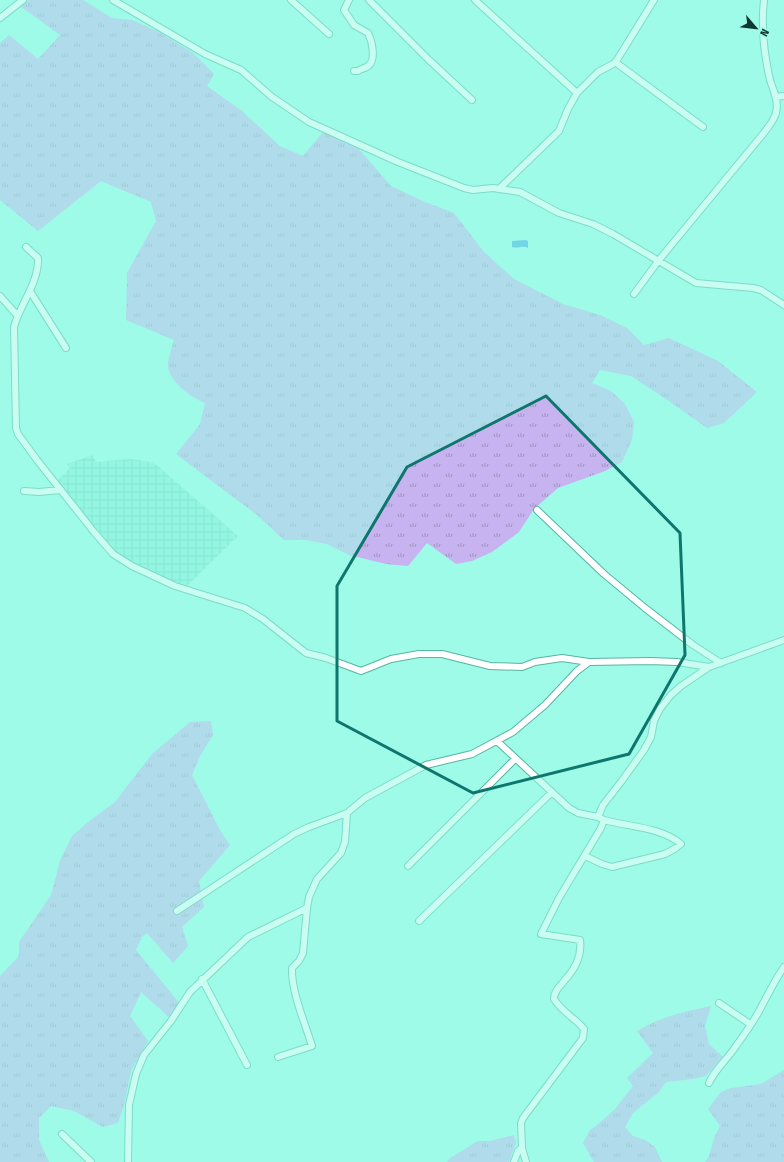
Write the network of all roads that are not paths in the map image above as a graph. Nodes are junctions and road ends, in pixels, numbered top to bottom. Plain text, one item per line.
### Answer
1 (23, 0) edge
2 (113, 0) edge
3 (291, 0) edge
4 (349, 0) edge
5 (369, 0) edge
6 (475, 0) edge
7 (764, 0) edge
8 (652, 1) edge
9 (0, 18) edge
10 (329, 34) dead end
11 (615, 62) junction
12 (354, 71) dead end
13 (577, 93) junction
14 (784, 96) edge
15 (776, 97) junction
16 (472, 100) dead end
17 (703, 127) dead end
18 (499, 189) junction
19 (26, 247) dead end
20 (659, 260) junction
21 (30, 291) junction
22 (634, 294) dead end
23 (0, 296) edge
24 (784, 305) edge
25 (17, 314) junction
26 (66, 348) dead end
27 (61, 490) junction
28 (24, 491) dead end
29 (537, 510) dead end
30 (784, 640) edge
31 (589, 662) junction
32 (720, 663) junction
33 (709, 667) junction
34 (497, 741) junction
35 (515, 759) junction
36 (551, 793) junction
37 (347, 813) junction
38 (598, 817) junction
39 (604, 820) junction
40 (585, 856) junction
41 (408, 866) dead end
42 (307, 908) junction
43 (177, 911) dead end
44 (419, 922) dead end
45 (784, 967) edge
46 (202, 979) junction
47 (719, 1003) dead end
48 (750, 1024) junction
49 (278, 1057) dead end
50 (247, 1065) dead end
51 (708, 1083) dead end
52 (62, 1134) dead end
53 (522, 1148) junction
54 (90, 1162) edge
55 (128, 1162) edge
56 (514, 1162) edge
57 (526, 1162) edge

1 - 9 street
2 - 18 street
3 - 10 street
4 - 12 street
5 - 16 street
6 - 13 street
7 - 15 street
8 - 11 street
11 - 13 street
11 - 17 street
13 - 18 street
14 - 15 street
15 - 20 street
18 - 20 street
19 - 21 street
20 - 22 street
20 - 24 street
21 - 25 street
21 - 26 street
23 - 25 street
25 - 27 street
27 - 28 street
27 - 31 street
29 - 32 street
30 - 32 street
31 - 33 street
31 - 34 street
32 - 33 street
33 - 38 street
34 - 35 street
34 - 37 street
35 - 36 street
35 - 41 street
36 - 38 street
36 - 44 street
37 - 42 street
37 - 43 street
38 - 39 street
39 - 40 street
39 - 40 street
40 - 53 street
42 - 46 street
42 - 49 street
45 - 48 street
46 - 50 street
46 - 55 street
47 - 48 street
48 - 51 street
52 - 54 street
53 - 56 street
53 - 57 street

